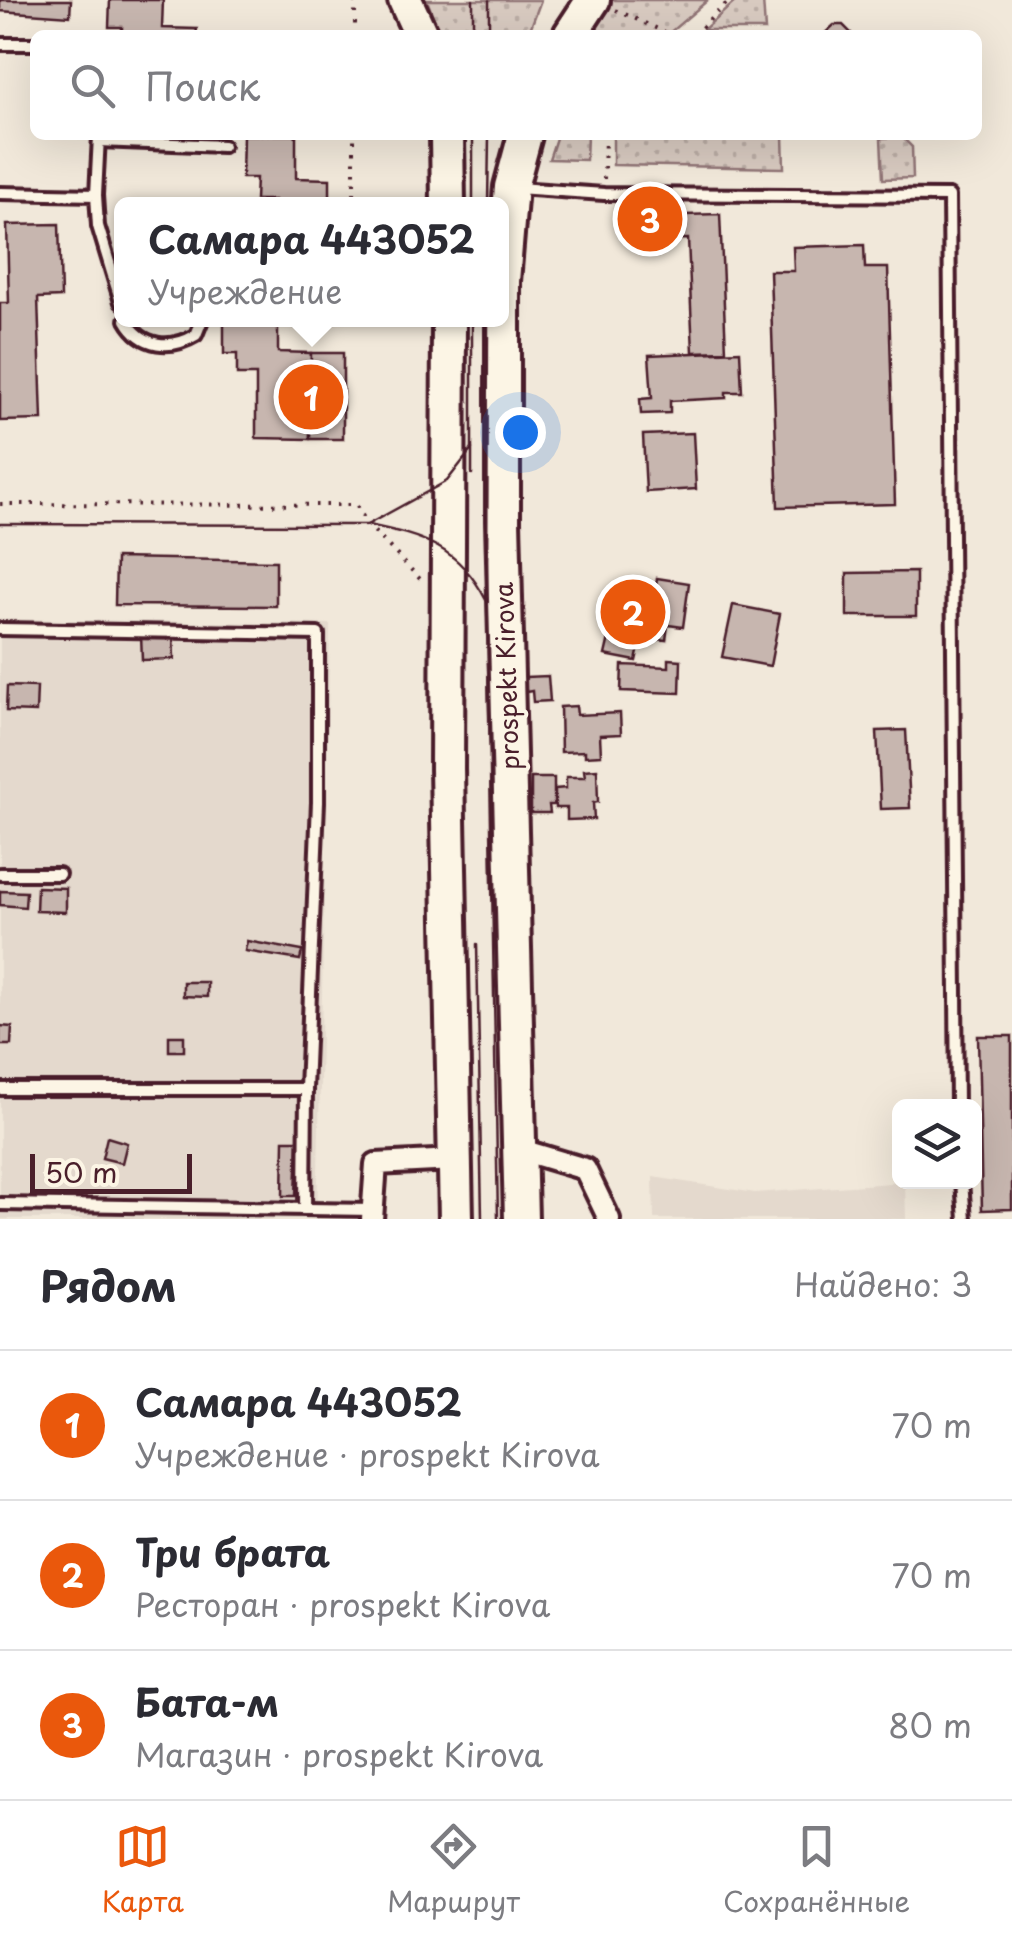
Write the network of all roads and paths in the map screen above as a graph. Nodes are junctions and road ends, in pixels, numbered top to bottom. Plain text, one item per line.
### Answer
1 (355, 0) edge
2 (405, 0) edge
3 (730, 0) edge
4 (595, 2) edge
5 (355, 30) edge
6 (419, 30) edge
7 (574, 30) edge
8 (659, 30) edge
9 (699, 30) edge
10 (0, 44) edge
11 (30, 44) edge
12 (99, 140) edge
13 (130, 140) edge
14 (354, 140) edge
15 (446, 140) edge
16 (524, 140) edge
17 (606, 140) edge
18 (223, 146) dead end
19 (511, 187) junction
20 (0, 193) edge
21 (604, 194) junction
22 (96, 196) junction
23 (354, 197) edge
24 (448, 197) edge
25 (509, 210) edge
26 (114, 279) edge
27 (132, 327) edge
28 (199, 327) edge
29 (449, 327) edge
30 (503, 327) edge
31 (0, 504) edge
32 (424, 583) dead end
33 (0, 629) edge
34 (0, 874) edge
35 (59, 874) dead end
36 (0, 1089) edge
37 (306, 1089) junction
38 (957, 1099) edge
39 (518, 1149) junction
40 (454, 1160) junction
41 (963, 1189) edge
42 (0, 1204) edge
43 (304, 1209) junction
44 (373, 1214) edge
45 (456, 1219) edge
46 (521, 1219) edge
47 (609, 1219) edge
48 (965, 1219) edge

1 - 5 path
2 - 6 main road
3 - 9 path
4 - 7 main road
4 - 8 path
10 - 11 lane
12 - 22 lane
13 - 18 lane
14 - 23 path
15 - 24 main road
16 - 19 main road, prospekt Kirova
17 - 21 path
19 - 21 lane
19 - 25 main road, prospekt Kirova
20 - 22 lane
21 - 38 lane
22 - 26 lane
27 - 28 lane
29 - 40 main road
30 - 39 main road, prospekt Kirova
31 - 32 path
33 - 37 lane
34 - 35 lane
36 - 37 lane
37 - 43 lane
39 - 46 main road, prospekt Kirova
39 - 47 street
40 - 44 street
40 - 45 main road
41 - 48 lane
42 - 43 lane
43 - 44 lane

